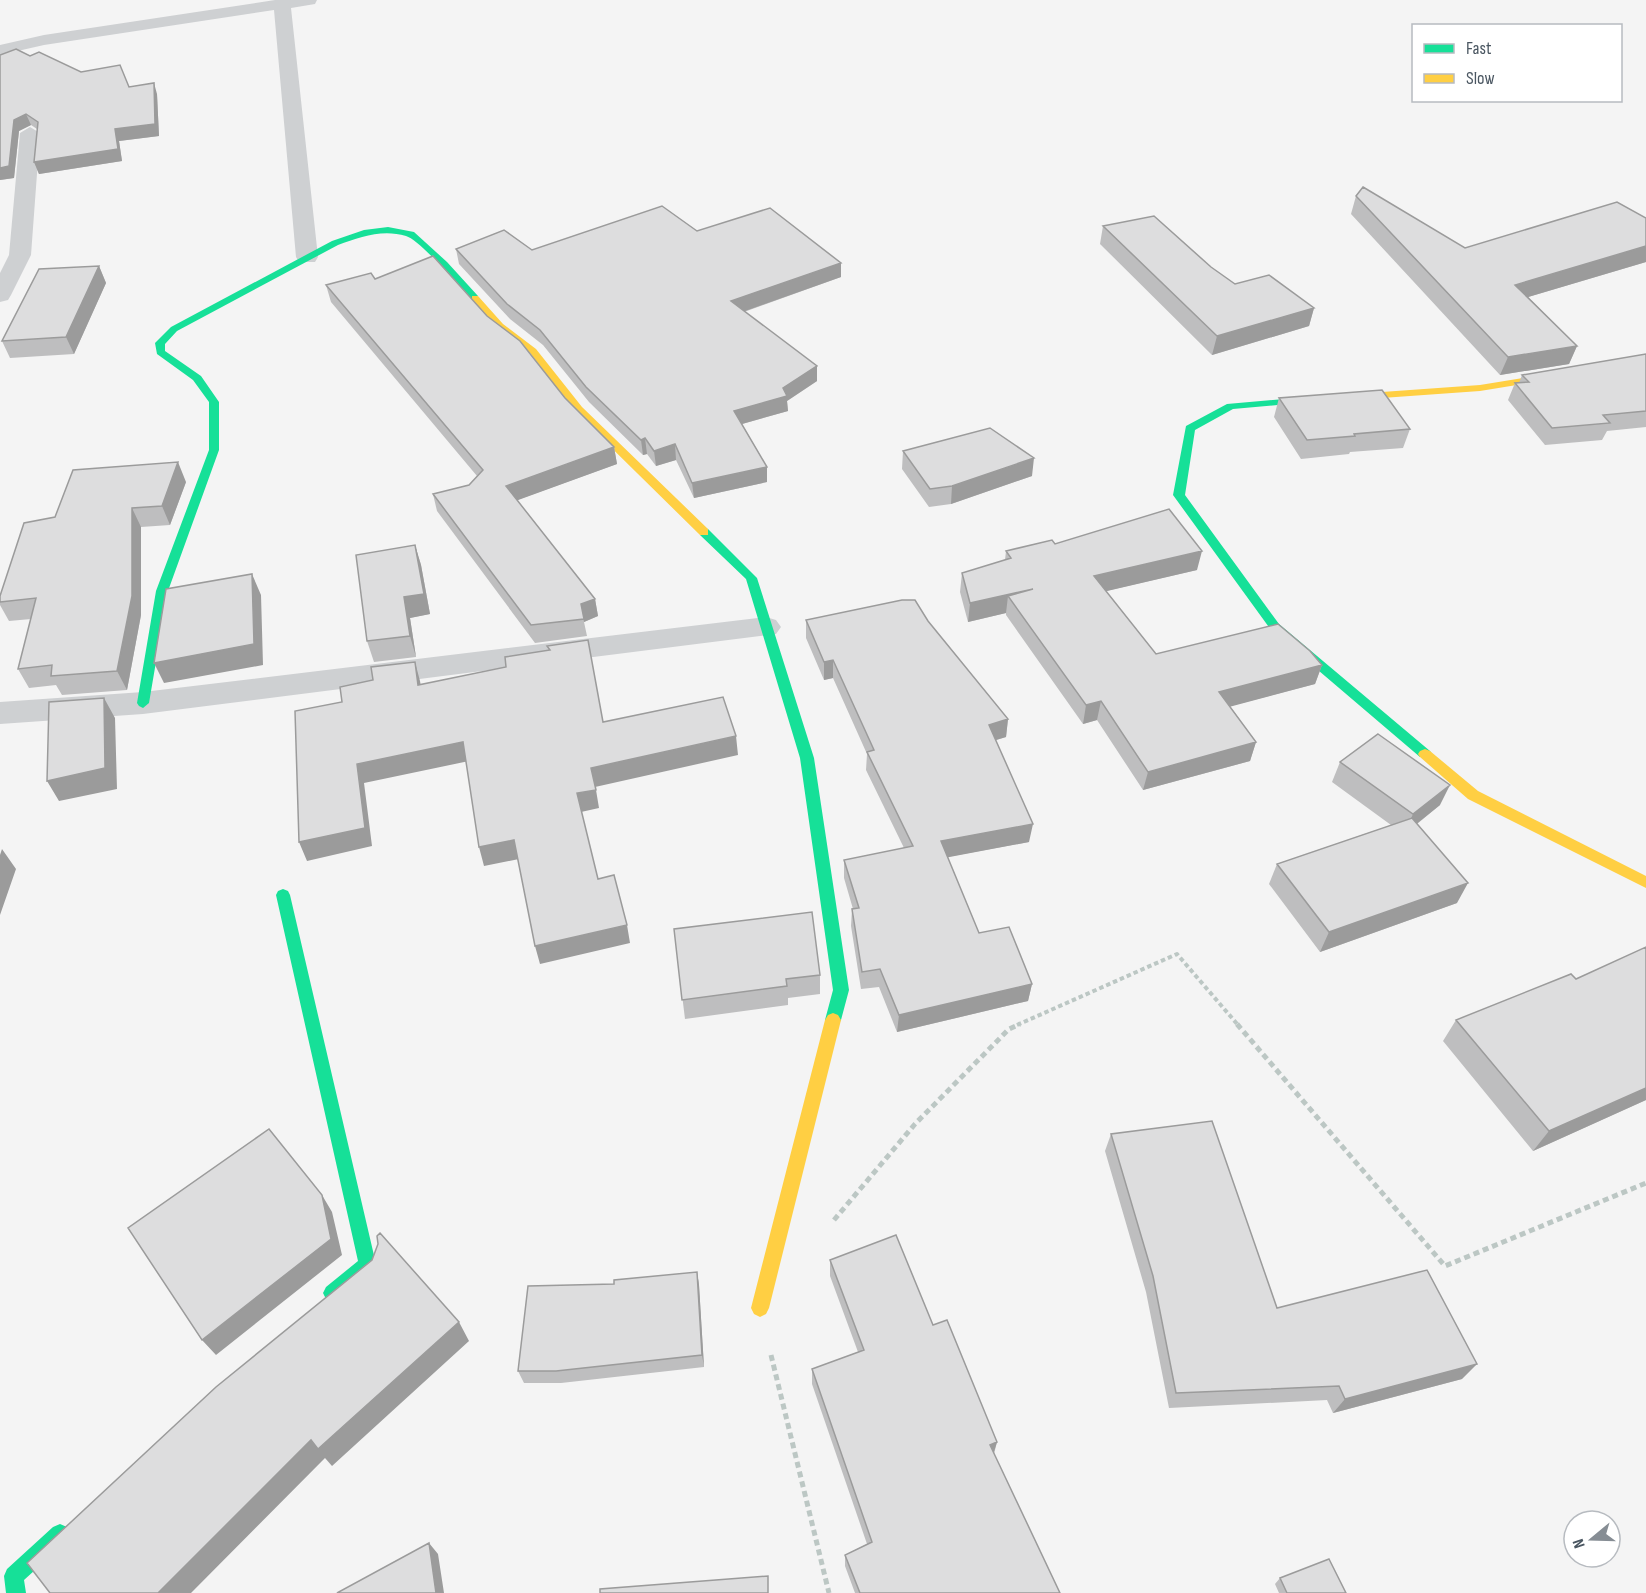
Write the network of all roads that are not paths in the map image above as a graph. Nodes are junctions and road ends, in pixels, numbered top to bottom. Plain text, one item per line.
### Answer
1 (309, 0) edge
2 (282, 5) junction
3 (0, 50) edge
4 (30, 133) edge
5 (307, 257) junction
6 (0, 295) edge
7 (1646, 361) edge
8 (766, 627) junction
9 (143, 703) junction
10 (0, 713) edge
11 (1646, 882) edge
12 (283, 895) dead end
13 (323, 1300) edge
14 (760, 1308) road end
15 (73, 1521) edge
16 (16, 1593) edge

1 - 2 street
2 - 3 street
2 - 5 street
4 - 6 street
5 - 8 street
5 - 9 street
7 - 11 street
8 - 9 street
8 - 14 street
9 - 10 street
12 - 13 street
15 - 16 street

